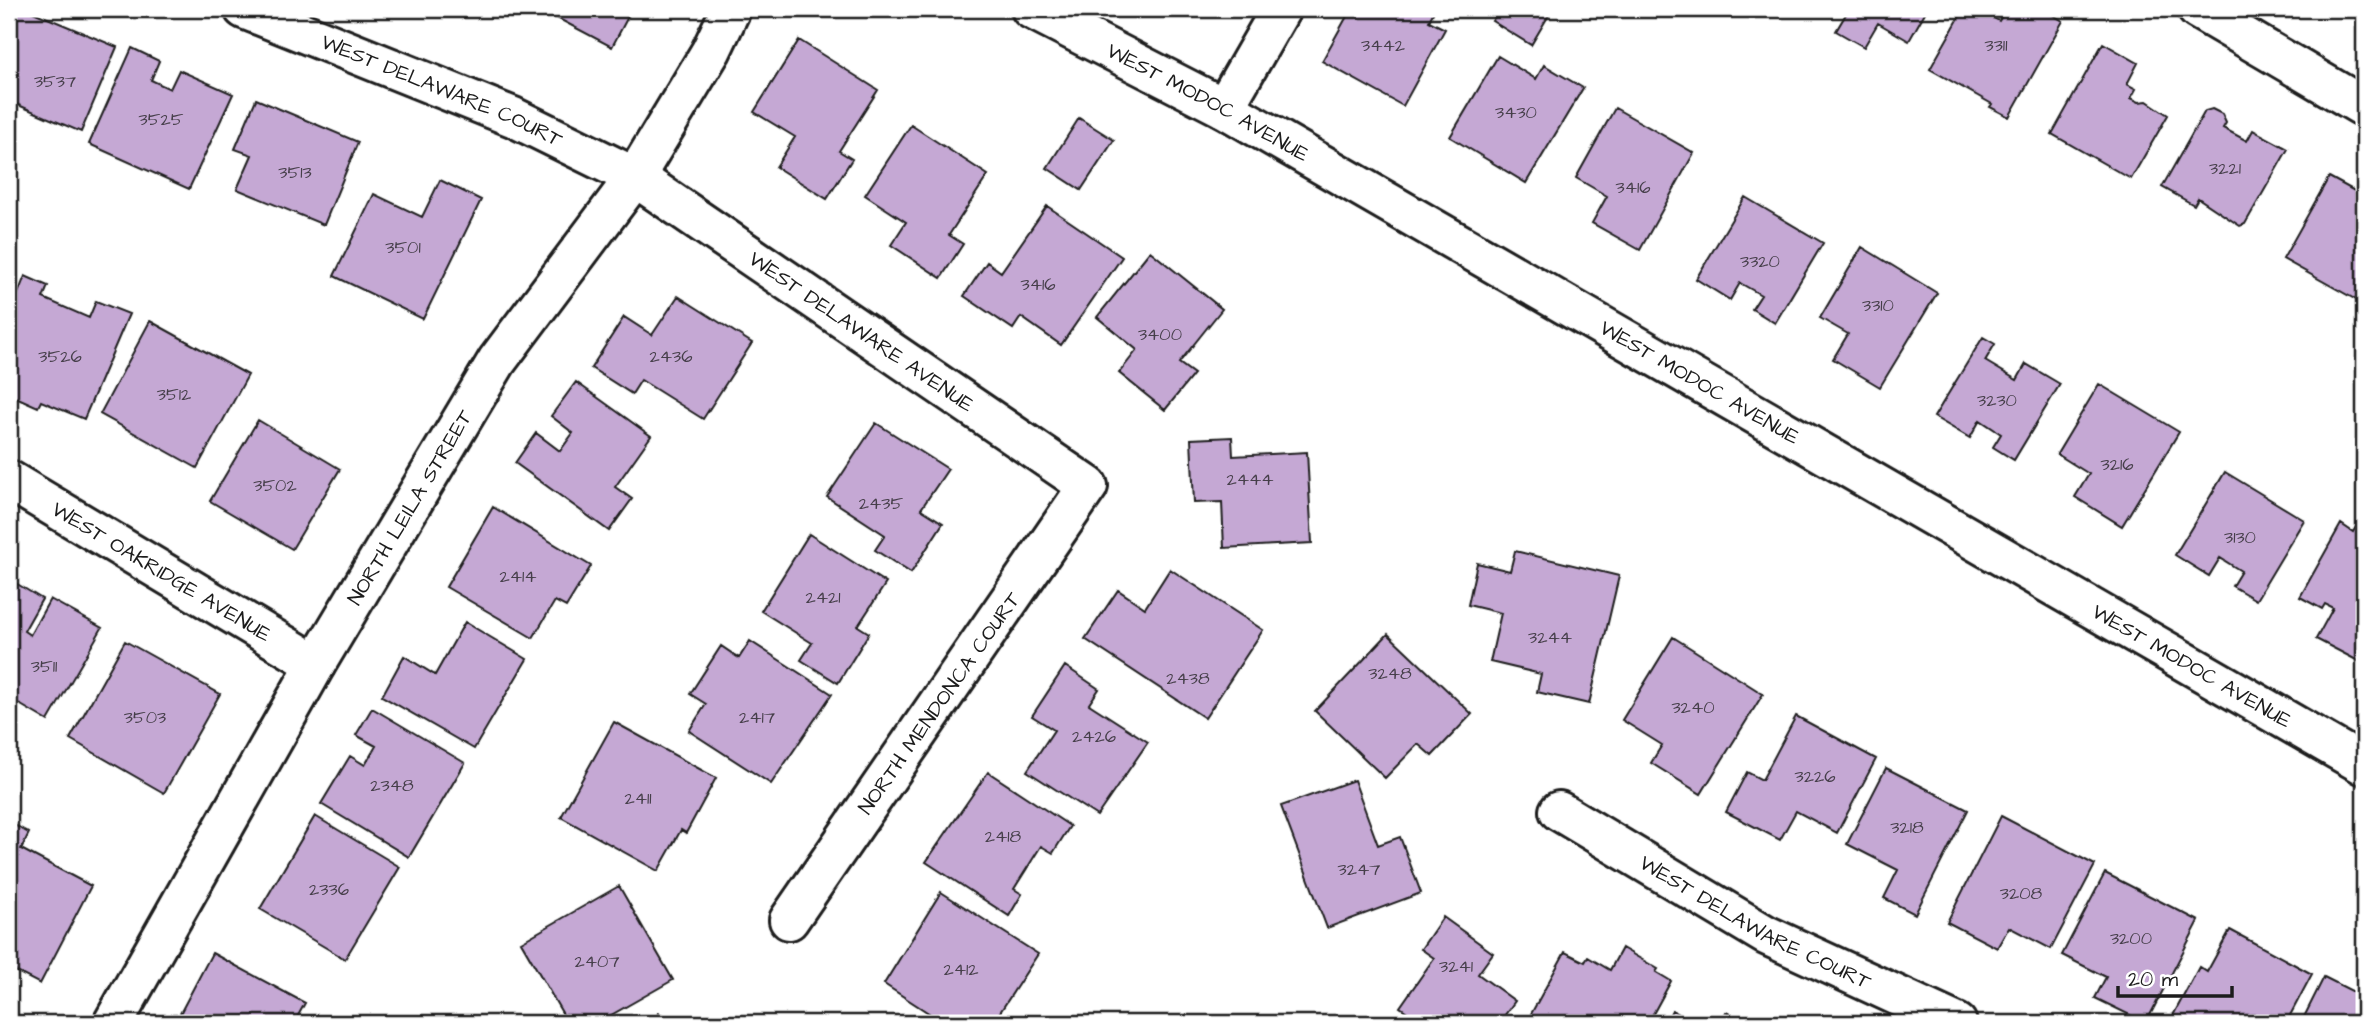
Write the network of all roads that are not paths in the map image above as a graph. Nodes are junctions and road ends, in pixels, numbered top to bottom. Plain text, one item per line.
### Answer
1 (244, 9) edge
2 (731, 9) edge
3 (1031, 9) edge
4 (1281, 9) edge
5 (2197, 9) edge
6 (2364, 107) edge
7 (1224, 108) junction
8 (635, 177) junction
9 (9, 480) edge
10 (1088, 486) joint
11 (316, 664) junction
12 (2364, 765) edge
13 (1559, 811) dead end
14 (789, 920) dead end
15 (113, 1023) edge
16 (1957, 1023) edge

1 - 8 street, WEST DELAWARE COURT
2 - 8 street, NORTH LEILA STREET
3 - 7 street, WEST MODOC AVENUE
4 - 7 street
5 - 6 street
7 - 12 street, WEST MODOC AVENUE
8 - 10 street, WEST DELAWARE AVENUE
8 - 11 street, NORTH LEILA STREET
9 - 11 street, WEST OAKRIDGE AVENUE
10 - 14 street, NORTH MENDONCA COURT
11 - 15 street, NORTH LEILA STREET
13 - 16 street, WEST DELAWARE COURT

